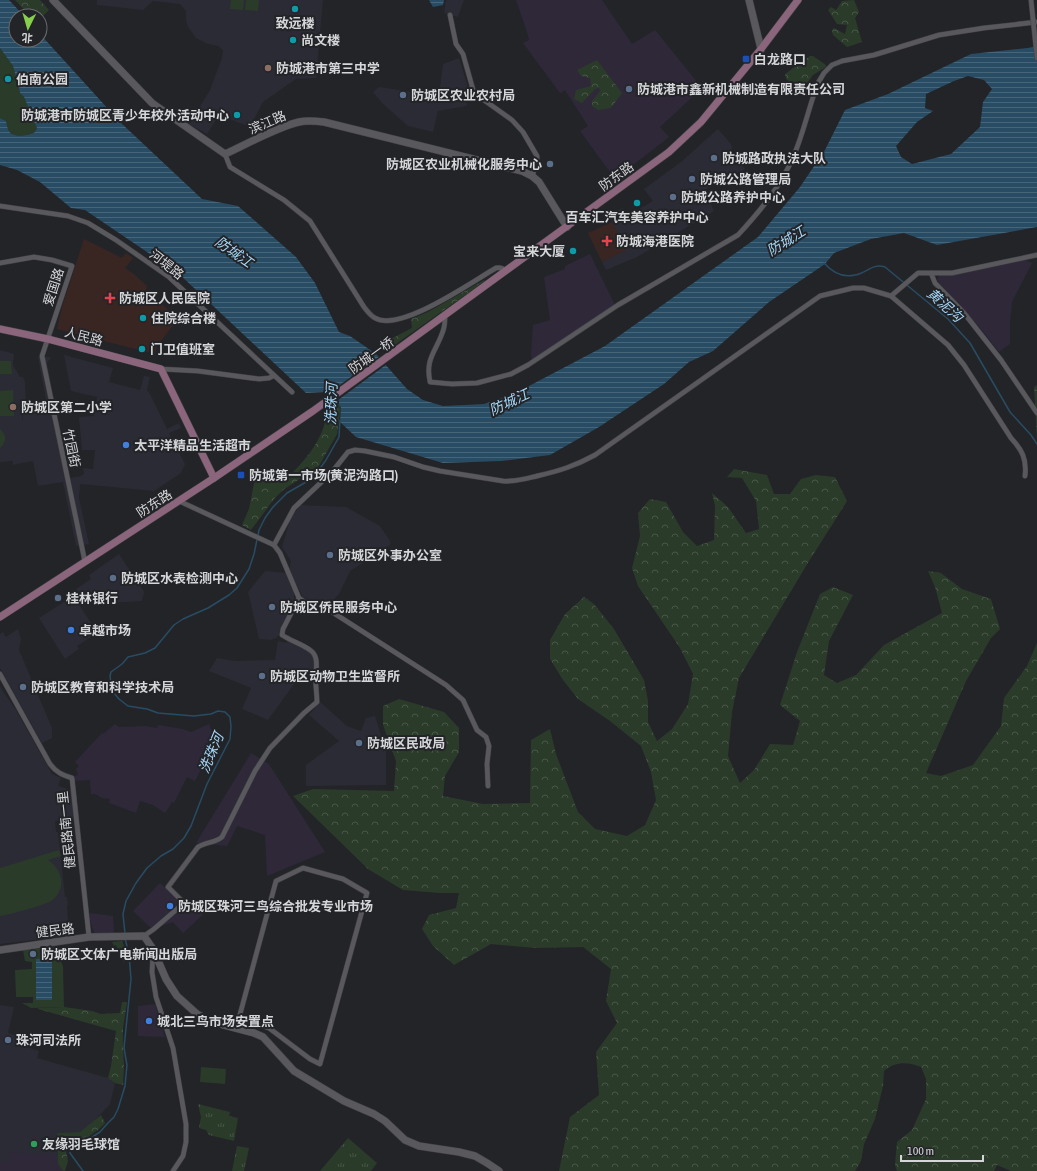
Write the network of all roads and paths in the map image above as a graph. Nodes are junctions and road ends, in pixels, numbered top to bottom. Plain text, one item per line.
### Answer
1 (53, 0) edge
2 (749, 0) edge
3 (798, 0) edge
4 (1031, 0) edge
5 (450, 15) dead end
6 (1035, 21) edge
7 (761, 49) junction
8 (1037, 58) edge
9 (225, 154) junction
10 (532, 176) junction
11 (0, 206) edge
12 (567, 227) junction
13 (1037, 256) edge
14 (0, 263) edge
15 (506, 271) junction
16 (931, 273) junction
17 (891, 296) junction
18 (445, 315) junction
19 (0, 329) edge
20 (416, 337) joint
21 (48, 339) junction
22 (161, 369) junction
23 (273, 376) junction
24 (292, 392) dead end
25 (320, 406) joint
26 (1037, 413) edge
27 (1025, 476) dead end
28 (214, 478) junction
29 (179, 501) junction
30 (274, 545) junction
31 (85, 562) junction
32 (299, 598) junction
33 (0, 617) edge
34 (0, 674) edge
35 (488, 786) dead end
36 (144, 936) junction
37 (89, 937) junction
38 (153, 949) junction
39 (0, 950) edge
40 (239, 1018) junction
41 (236, 1028) junction
42 (173, 1171) edge
43 (499, 1171) edge

1 - 9 street
2 - 7 street
3 - 7 main road, 防东路
4 - 6 street
5 - 10 street
6 - 8 street, bridge
6 - 18 street
7 - 12 main road, 防东路
9 - 10 street, 滨江路
9 - 15 street
10 - 12 street, 滨江路
11 - 23 street, 河堤路
12 - 15 main road, 防东路
13 - 16 street
14 - 21 street, 爱国路
15 - 18 main road, 防东路
16 - 17 street
16 - 26 street
17 - 27 street
17 - 30 street
18 - 20 main road, 防东路
19 - 21 main road, 人民路
20 - 25 main road, 防城一桥
21 - 22 main road, 人民路
21 - 31 street, 竹园街
22 - 23 street, 人民路
22 - 28 main road
23 - 24 street, 河堤路
25 - 28 main road, 防东路
28 - 29 main road, 防东路
29 - 30 street
29 - 31 main road, 防东路
30 - 32 street
31 - 33 main road, 防东路
32 - 35 street
32 - 36 street
34 - 37 street, 健民路南一里
36 - 37 street, 健民路
36 - 38 street
37 - 39 street, 健民路
38 - 41 street
38 - 42 street
40 - 40 street
40 - 41 street
41 - 43 street

